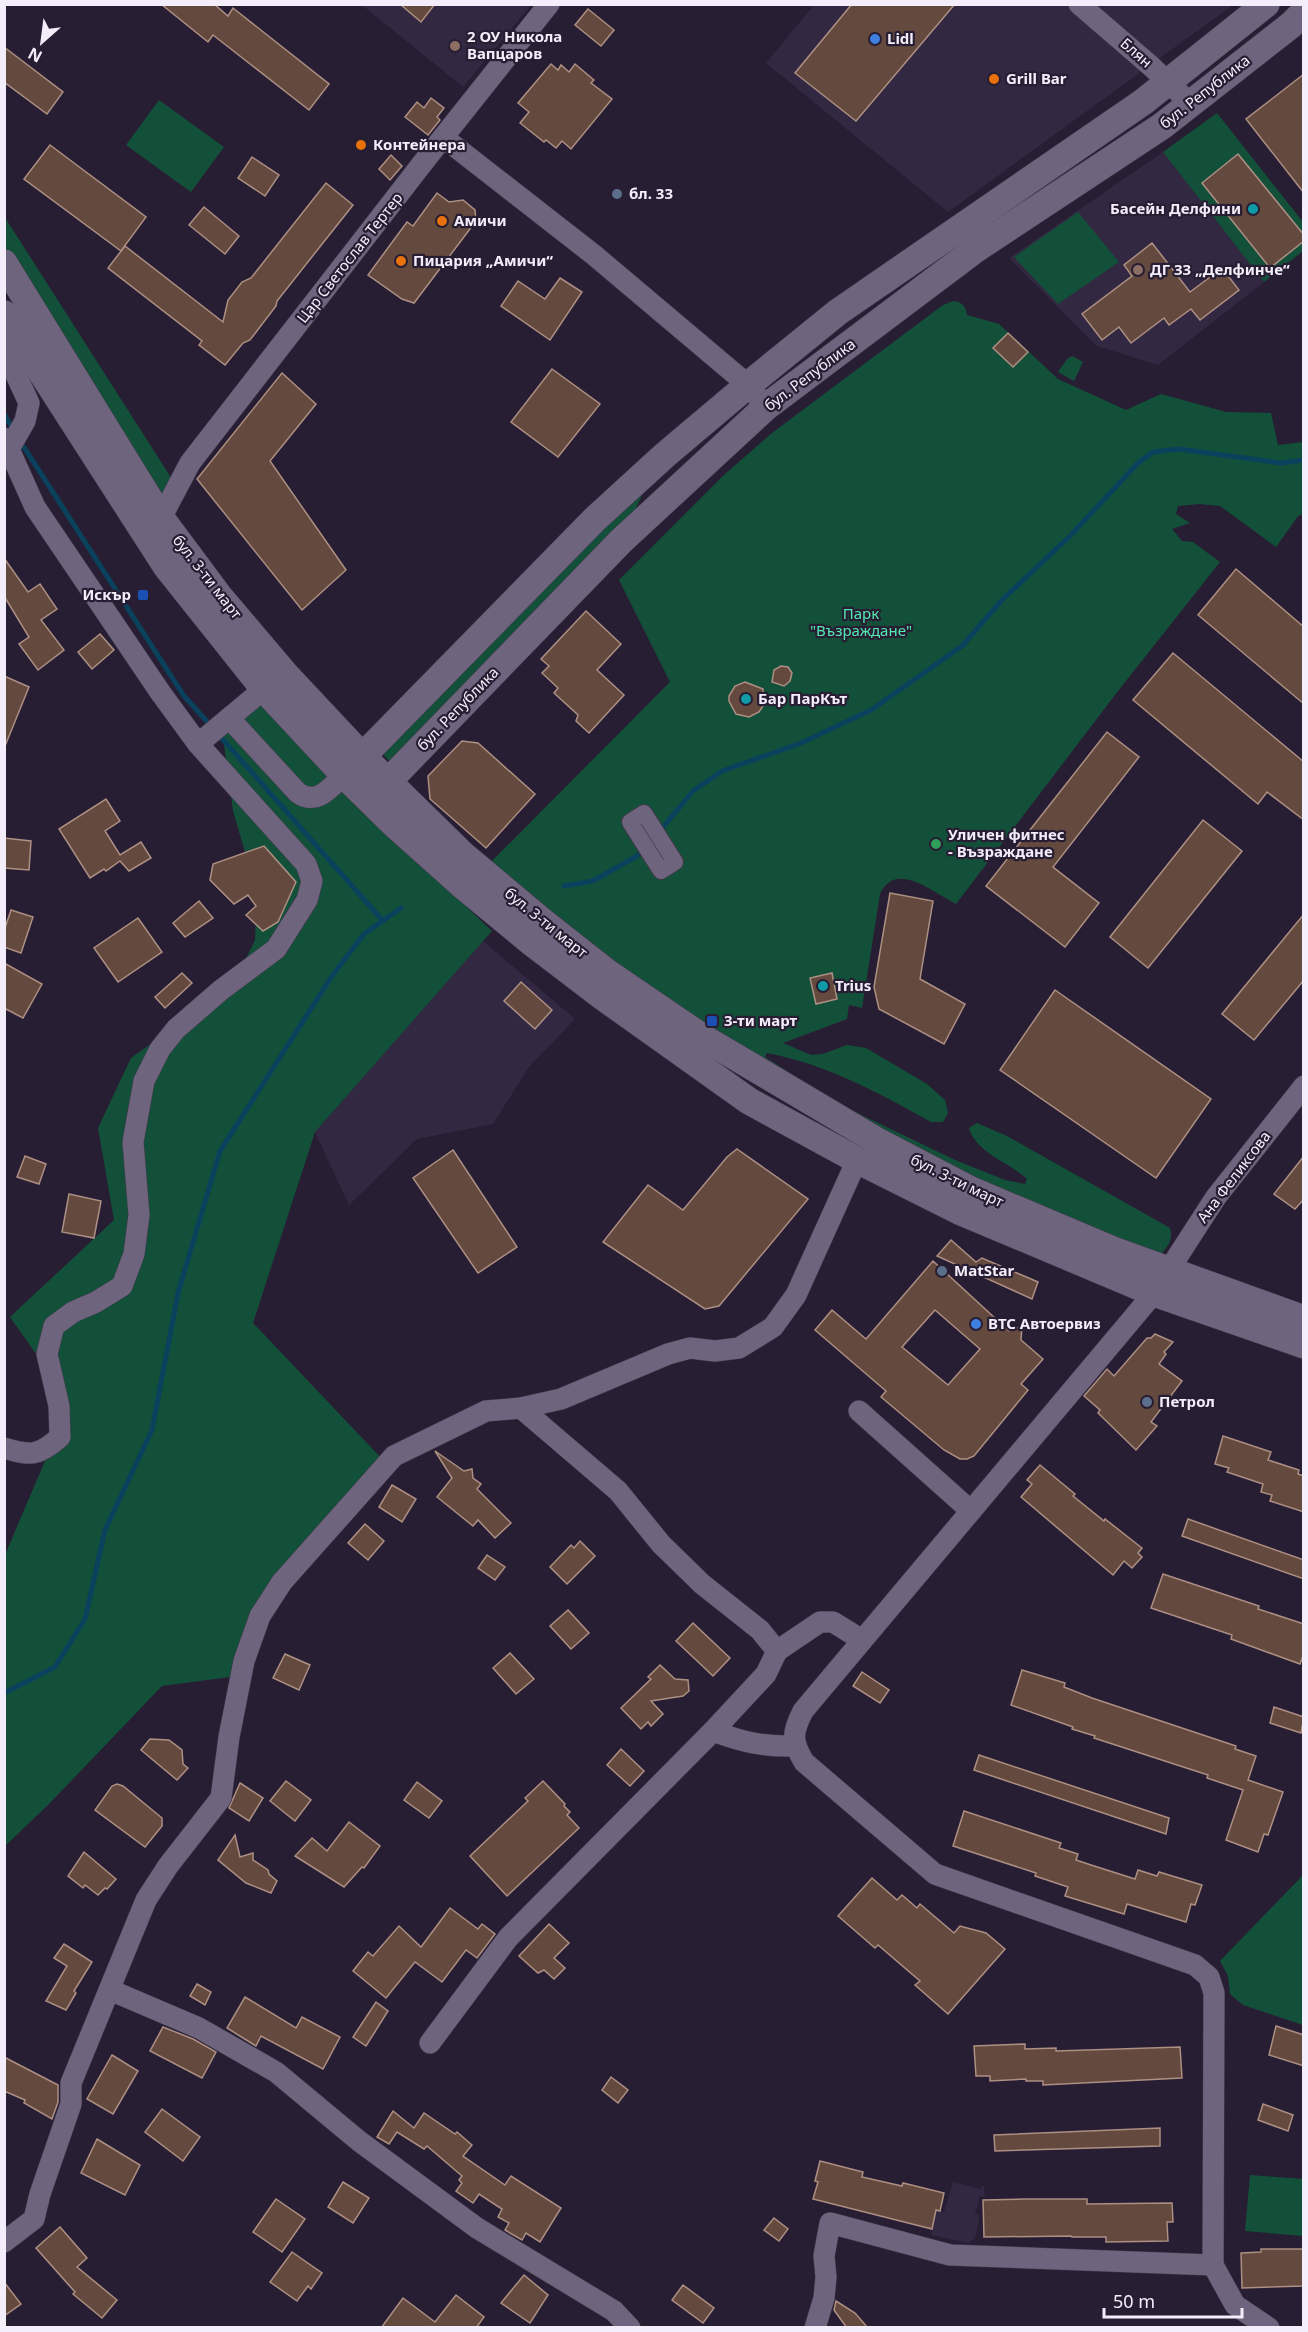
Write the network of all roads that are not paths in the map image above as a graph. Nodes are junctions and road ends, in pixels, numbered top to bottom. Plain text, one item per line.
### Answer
1 (549, 4) edge
2 (1079, 4) edge
3 (1266, 4) edge
4 (1304, 12) edge
5 (1169, 82) junction
6 (1191, 104) junction
7 (444, 138) junction
8 (4, 263) edge
9 (6, 333) edge
10 (748, 385) junction
11 (766, 407) junction
12 (10, 442) edge
13 (161, 518) junction
14 (264, 689) junction
15 (214, 730) junction
16 (353, 766) junction
17 (388, 781) junction
18 (370, 801) junction
19 (1304, 1086) edge
20 (857, 1160) junction
21 (1161, 1282) junction
22 (1304, 1319) edge
23 (1304, 1345) edge
24 (521, 1408) junction
25 (859, 1411) dead end
26 (4, 1448) edge
27 (971, 1511) junction
28 (862, 1640) junction
29 (777, 1651) junction
30 (713, 1731) junction
31 (794, 1746) junction
32 (110, 1990) junction
33 (430, 2043) dead end
34 (4, 2242) edge
35 (1214, 2265) junction
36 (630, 2328) edge
37 (815, 2328) edge
38 (1269, 2328) edge

1 - 7 street, Цар Светослав Тертер
2 - 5 street, Блян
3 - 5 street, бул. Република
4 - 6 street, бул. Република
5 - 6 street, Блян
5 - 10 street, бул. Република
6 - 11 street, бул. Република
7 - 10 street
7 - 13 street, Цар Светослав Тертер
8 - 13 street, бул. 3-ти март
9 - 12 street
9 - 14 street, бул. 3-ти март
10 - 11 street
10 - 16 street, бул. Република
11 - 17 street, бул. Република
12 - 15 street
13 - 16 street, бул. 3-ти март
14 - 15 street
14 - 16 street, бул. 3-ти март
15 - 16 street
15 - 26 street
16 - 17 street, бул. 3-ти март
16 - 18 street, бул. 3-ти март
17 - 18 street, бул. Република
17 - 21 street, бул. 3-ти март
18 - 20 street, бул. 3-ти март
19 - 21 street, Ана Феликсова
20 - 21 street, бул. 3-ти март
20 - 24 street
21 - 22 street, бул. 3-ти март
21 - 23 street, бул. 3-ти март
21 - 27 street, Ана Феликсова
24 - 29 street
24 - 32 street
25 - 27 street
27 - 28 street, Ана Феликсова
28 - 29 street
28 - 31 street, Ана Феликсова
29 - 30 street
30 - 31 street
30 - 33 street
31 - 35 street
32 - 34 street
32 - 36 street
35 - 37 street
35 - 38 street

